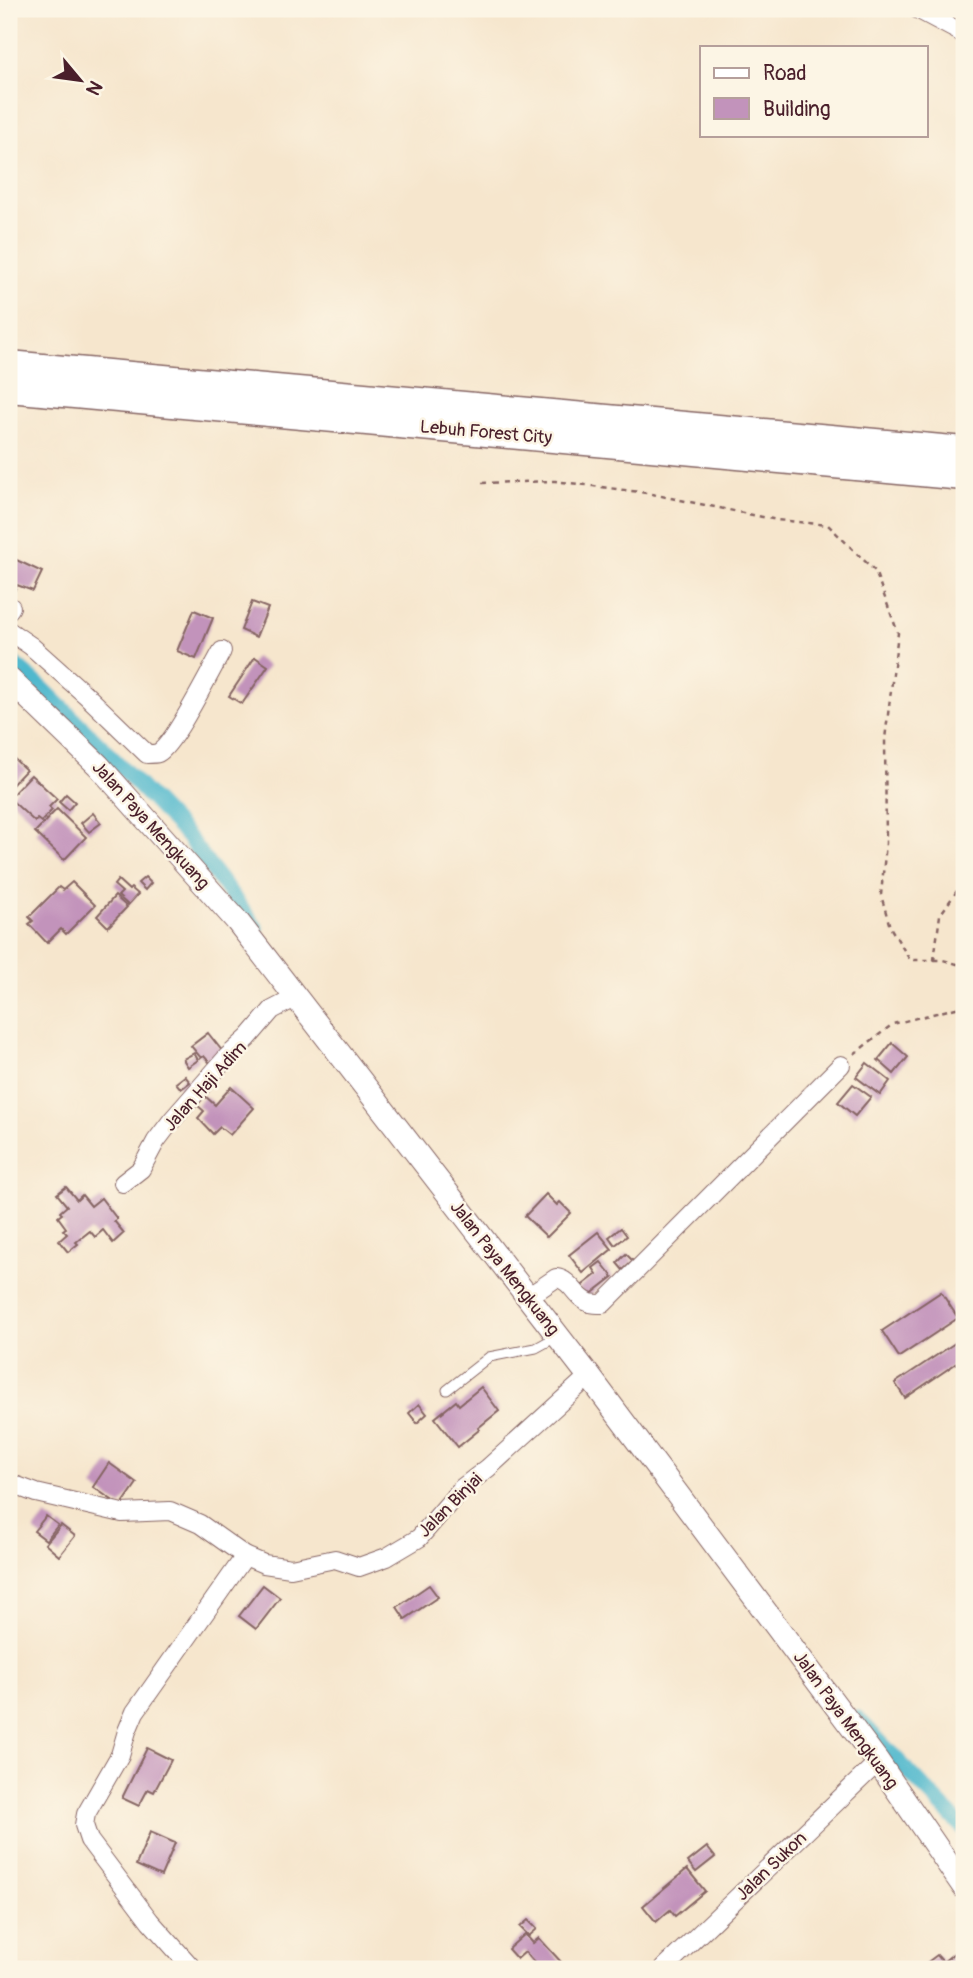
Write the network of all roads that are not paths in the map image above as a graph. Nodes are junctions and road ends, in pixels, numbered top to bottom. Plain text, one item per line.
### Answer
1 (917, 9) edge
2 (963, 32) edge
3 (9, 365) edge
4 (9, 388) edge
5 (964, 451) edge
6 (964, 476) edge
7 (9, 631) edge
8 (222, 651) dead end
9 (9, 679) edge
10 (295, 998) junction
11 (841, 1065) road end
12 (123, 1183) dead end
13 (528, 1297) junction
14 (558, 1336) junction
15 (589, 1376) junction
16 (447, 1390) dead end
17 (9, 1483) edge
18 (245, 1556) junction
19 (878, 1762) junction
20 (964, 1887) edge
21 (193, 1969) edge
22 (663, 1969) edge

1 - 2 street
3 - 5 main road, Lebuh Forest City
4 - 6 main road, Lebuh Forest City
7 - 8 street
9 - 10 street, Jalan Paya Mengkuang
10 - 12 street, Jalan Haji Adim
10 - 13 street, Jalan Paya Mengkuang
11 - 13 street
13 - 14 street, Jalan Paya Mengkuang
14 - 15 street, Jalan Paya Mengkuang
14 - 16 lane
15 - 18 street, Jalan Binjai
15 - 19 street, Jalan Paya Mengkuang
17 - 18 street, Jalan Binjai
18 - 21 street
19 - 20 street, Jalan Paya Mengkuang
19 - 22 street, Jalan Sukon

